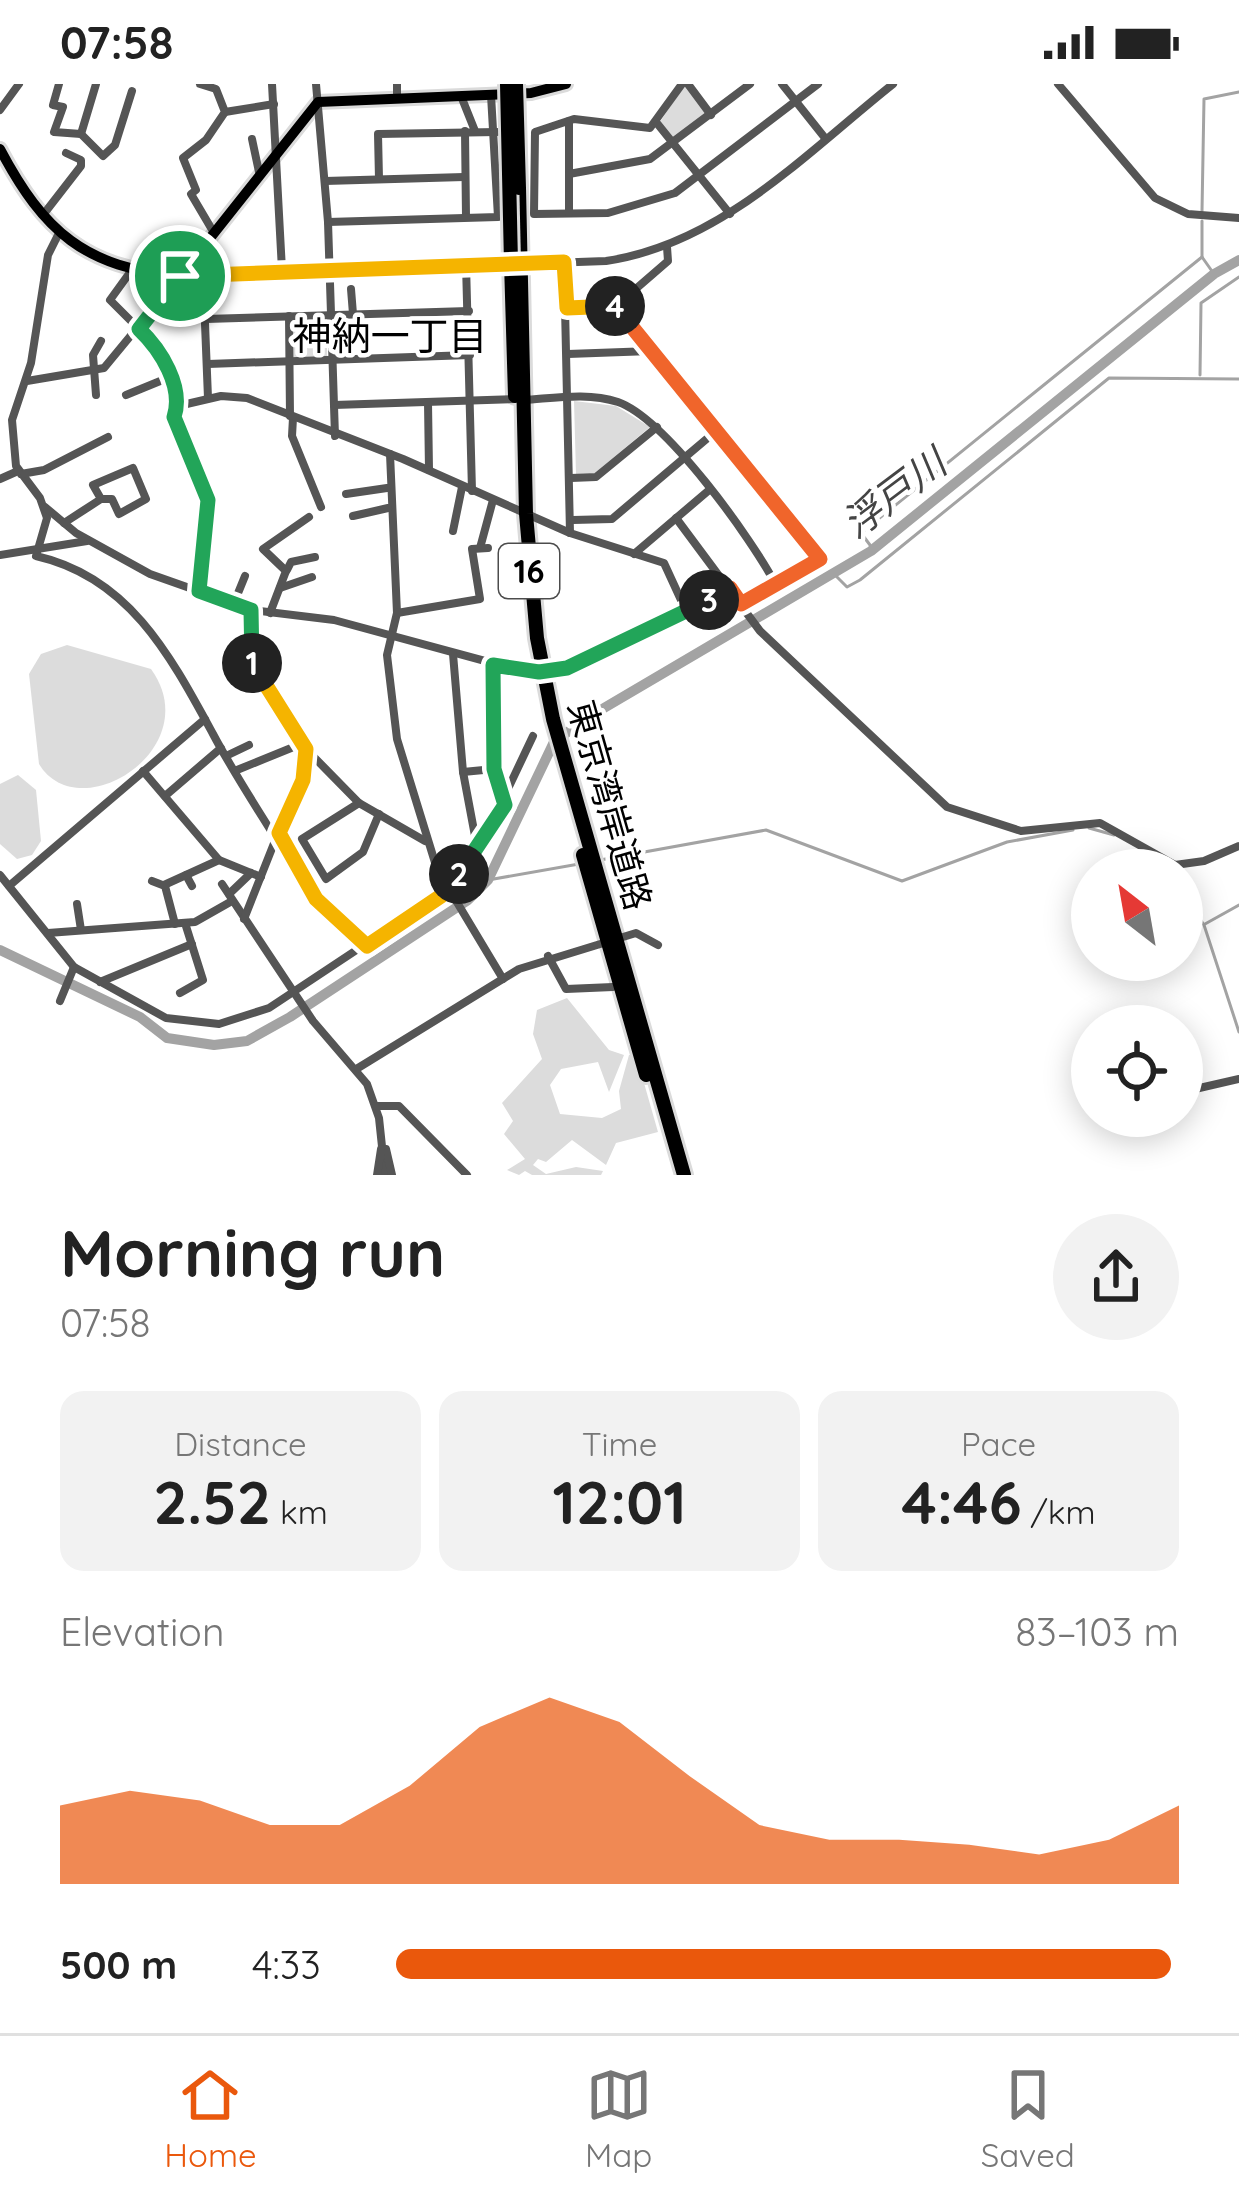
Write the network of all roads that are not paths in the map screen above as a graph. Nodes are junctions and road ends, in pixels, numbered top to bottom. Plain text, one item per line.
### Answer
1 (19, 84) edge
2 (58, 84) edge
3 (96, 84) edge
4 (200, 84) edge
5 (272, 84) edge
6 (316, 84) edge
7 (507, 84) edge
8 (517, 84) edge
9 (566, 84) edge
10 (685, 84) edge
11 (751, 84) edge
12 (782, 84) edge
13 (818, 84) edge
14 (893, 84) edge
15 (1058, 84) edge
16 (132, 91) dead end
17 (397, 91) edge
18 (452, 92) edge
19 (491, 95) junction
20 (318, 102) junction
21 (796, 102) junction
22 (274, 104) junction
23 (0, 110) edge
24 (226, 112) junction
25 (711, 115) junction
26 (569, 121) junction
27 (656, 122) junction
28 (470, 131) junction
29 (494, 132) junction
30 (535, 132) junction
31 (81, 134) junction
32 (825, 138) junction
33 (252, 139) dead end
34 (675, 144) junction
35 (278, 146) junction
36 (0, 149) edge
37 (66, 153) dead end
38 (259, 172) junction
39 (569, 174) junction
40 (464, 177) junction
41 (701, 177) junction
42 (379, 179) junction
43 (325, 182) junction
44 (569, 214) junction
45 (730, 214) junction
46 (42, 216) junction
47 (466, 218) junction
48 (1239, 218) edge
49 (328, 222) junction
50 (59, 233) junction
51 (214, 233) junction
52 (667, 247) junction
53 (564, 262) junction
54 (516, 263) junction
55 (466, 264) junction
56 (330, 268) junction
57 (131, 271) junction
58 (283, 271) junction
59 (203, 274) junction
60 (180, 276) junction
61 (351, 290) dead end
62 (616, 306) junction
63 (567, 308) junction
64 (469, 311) junction
65 (331, 314) junction
66 (353, 314) junction
67 (289, 316) junction
68 (206, 319) junction
69 (139, 329) junction
70 (101, 341) dead end
71 (652, 351) junction
72 (568, 354) junction
73 (470, 355) junction
74 (333, 359) junction
75 (289, 361) junction
76 (208, 364) junction
77 (94, 371) junction
78 (170, 377) junction
79 (27, 381) junction
80 (96, 395) dead end
81 (126, 395) dead end
82 (569, 397) junction
83 (208, 398) junction
84 (519, 400) junction
85 (470, 401) junction
86 (428, 403) junction
87 (334, 405) junction
88 (178, 406) junction
89 (291, 417) junction
90 (657, 427) junction
91 (716, 431) junction
92 (108, 436) dead end
93 (335, 436) junction
94 (390, 454) junction
95 (683, 458) junction
96 (429, 472) junction
97 (19, 473) junction
98 (572, 478) junction
99 (0, 479) edge
100 (387, 488) junction
101 (467, 489) junction
102 (708, 491) junction
103 (346, 494) dead end
104 (101, 499) junction
105 (494, 500) junction
106 (45, 507) junction
107 (321, 507) dead end
108 (388, 508) junction
109 (522, 512) junction
110 (353, 516) dead end
111 (309, 517) dead end
112 (676, 518) junction
113 (572, 520) junction
114 (64, 523) junction
115 (453, 531) dead end
116 (570, 533) junction
117 (88, 541) junction
118 (38, 547) junction
119 (634, 554) junction
120 (0, 555) edge
121 (315, 557) dead end
122 (286, 571) junction
123 (245, 576) dead end
124 (312, 577) dead end
125 (776, 585) junction
126 (279, 588) junction
127 (730, 588) junction
128 (199, 591) junction
129 (234, 603) junction
130 (742, 606) junction
131 (251, 610) junction
132 (270, 613) junction
133 (687, 613) junction
134 (397, 614) junction
135 (392, 635) junction
136 (454, 654) junction
137 (493, 665) junction
138 (539, 672) junction
139 (205, 719) junction
140 (533, 736) dead end
141 (249, 745) dead end
142 (303, 747) junction
143 (224, 752) junction
144 (494, 769) junction
145 (237, 770) junction
146 (143, 771) junction
147 (463, 772) junction
148 (164, 796) junction
149 (358, 803) junction
150 (505, 805) junction
151 (379, 814) junction
152 (278, 836) junction
153 (426, 842) junction
154 (1239, 846) edge
155 (478, 852) junction
156 (219, 860) junction
157 (186, 874) junction
158 (0, 875) edge
159 (256, 875) junction
160 (152, 881) dead end
161 (222, 884) dead end
162 (164, 885) junction
163 (192, 886) dead end
164 (10, 887) junction
165 (446, 887) junction
166 (0, 897) edge
167 (230, 898) junction
168 (77, 904) dead end
169 (244, 920) junction
170 (180, 924) junction
171 (81, 930) junction
172 (48, 934) junction
173 (612, 943) junction
174 (192, 944) junction
175 (658, 945) dead end
176 (367, 946) junction
177 (548, 956) junction
178 (74, 967) junction
179 (503, 979) junction
180 (98, 982) junction
181 (613, 987) dead end
182 (293, 992) junction
183 (180, 993) dead end
184 (60, 1001) dead end
185 (358, 1068) junction
186 (1239, 1079) edge
187 (1203, 1087) edge
188 (376, 1106) junction
189 (385, 1175) edge
190 (467, 1175) edge
191 (680, 1175) edge

1 - 23 street
2 - 31 street
3 - 31 street
4 - 24 street
5 - 22 street
6 - 20 street
7 - 54 highway, 東京湾岸道路 / 16, bridge
8 - 54 highway, 東京湾岸道路 / 16, bridge
9 - 19 main road
10 - 25 street
10 - 27 street
11 - 25 street
12 - 21 street
13 - 21 street
14 - 32 street
15 - 48 street
16 - 31 street
17 - 18 main road
17 - 20 main road
18 - 19 main road
18 - 28 street
19 - 29 street
20 - 35 main road
20 - 43 street
21 - 32 street
21 - 41 street
22 - 24 street
22 - 35 street
24 - 51 street
25 - 34 street
26 - 27 street
26 - 30 street
26 - 39 street
27 - 34 street
28 - 29 street
28 - 40 street
28 - 42 street
29 - 30 street
29 - 47 street
30 - 44 street
32 - 45 street
33 - 38 street
34 - 39 street
34 - 41 street
35 - 38 main road
35 - 58 street
36 - 46 main road
37 - 46 street
38 - 51 main road
39 - 44 street
40 - 42 street
40 - 47 street
41 - 44 street
41 - 45 street
42 - 43 street
43 - 49 street
45 - 52 street
46 - 50 main road
47 - 49 street
49 - 56 street
50 - 57 main road
50 - 79 street
51 - 60 main road
52 - 53 street
52 - 62 street
53 - 54 street
53 - 63 street
54 - 55 street
54 - 84 highway, 東京湾岸道路 / 16
55 - 56 street
55 - 64 street
56 - 58 street
56 - 65 street
57 - 60 main road
57 - 69 street
58 - 59 street
59 - 60 street
59 - 68 street
60 - 69 street
61 - 66 street
62 - 63 street
62 - 71 street
63 - 72 street
64 - 66 street
64 - 73 street
65 - 66 street
65 - 67 street
65 - 74 street
67 - 68 street
67 - 75 street
68 - 76 street
69 - 77 street
69 - 78 street
70 - 77 street
71 - 72 street
71 - 91 street
72 - 82 street
73 - 74 street
73 - 85 street
74 - 75 street
74 - 87 street
75 - 76 street
75 - 89 street
76 - 83 street
77 - 79 street
77 - 80 street
78 - 81 street
78 - 88 street
79 - 97 street
82 - 84 street
82 - 90 street
82 - 98 street
83 - 88 street
83 - 89 street
84 - 85 street
84 - 109 highway, 東京湾岸道路 / 16
85 - 86 street
85 - 101 street
86 - 87 street
86 - 96 street
87 - 93 street
88 - 128 street
89 - 93 street
89 - 107 street
90 - 95 street
90 - 98 street
91 - 95 street
91 - 125 street
92 - 97 street
93 - 94 street
94 - 96 street
94 - 100 street
95 - 102 street
95 - 113 street
96 - 101 street
97 - 99 street
97 - 106 street
98 - 113 street
100 - 103 street
100 - 108 street
101 - 105 street
101 - 115 street
102 - 112 street
102 - 125 street
104 - 104 street
104 - 114 street
105 - 109 street
105 - 134 street
106 - 114 street
106 - 118 street
108 - 110 street
108 - 134 street
109 - 116 street
109 - 138 highway, 東京湾岸道路 / 16
111 - 122 street
112 - 119 street
112 - 127 street
113 - 116 street
114 - 117 street
116 - 119 street
117 - 118 street
117 - 128 street
118 - 120 street
118 - 139 street
119 - 133 street
121 - 122 street
122 - 126 street
123 - 129 street
124 - 126 street
125 - 130 street
126 - 132 street
127 - 130 street
127 - 133 street
128 - 129 street
129 - 131 street
130 - 154 street
131 - 132 street
131 - 142 street
132 - 135 street
133 - 138 street
134 - 135 street
135 - 136 street
135 - 153 street
136 - 137 street
136 - 147 street
137 - 138 street
137 - 144 street
138 - 173 highway, 東京湾岸道路 / 16
139 - 143 street
139 - 146 street
140 - 150 street
141 - 143 street
142 - 145 street
142 - 149 street
142 - 152 street
143 - 145 street
143 - 148 street
144 - 147 street
144 - 150 street
145 - 152 street
146 - 148 street
146 - 164 street
147 - 155 street
148 - 156 street
149 - 151 street
149 - 151 street
150 - 155 street
151 - 153 street
152 - 159 street
152 - 176 street
153 - 165 street
155 - 165 street
156 - 157 street
156 - 159 street
157 - 162 street
157 - 163 street
158 - 164 street
159 - 167 street
159 - 169 street
160 - 162 street
161 - 167 street
162 - 170 street
164 - 166 street
164 - 172 street
165 - 176 street
165 - 179 street
167 - 169 street
167 - 170 street
168 - 171 street
169 - 182 street
170 - 171 street
170 - 174 street
171 - 172 street
172 - 178 street
173 - 175 street
173 - 177 street
173 - 191 highway, 東京湾岸道路 / 16
174 - 180 street
174 - 183 street
176 - 182 street
177 - 179 street
177 - 181 street
178 - 180 street
178 - 184 street
179 - 185 street
180 - 182 street
182 - 185 street
185 - 188 street
186 - 187 street
188 - 189 street
188 - 190 street

